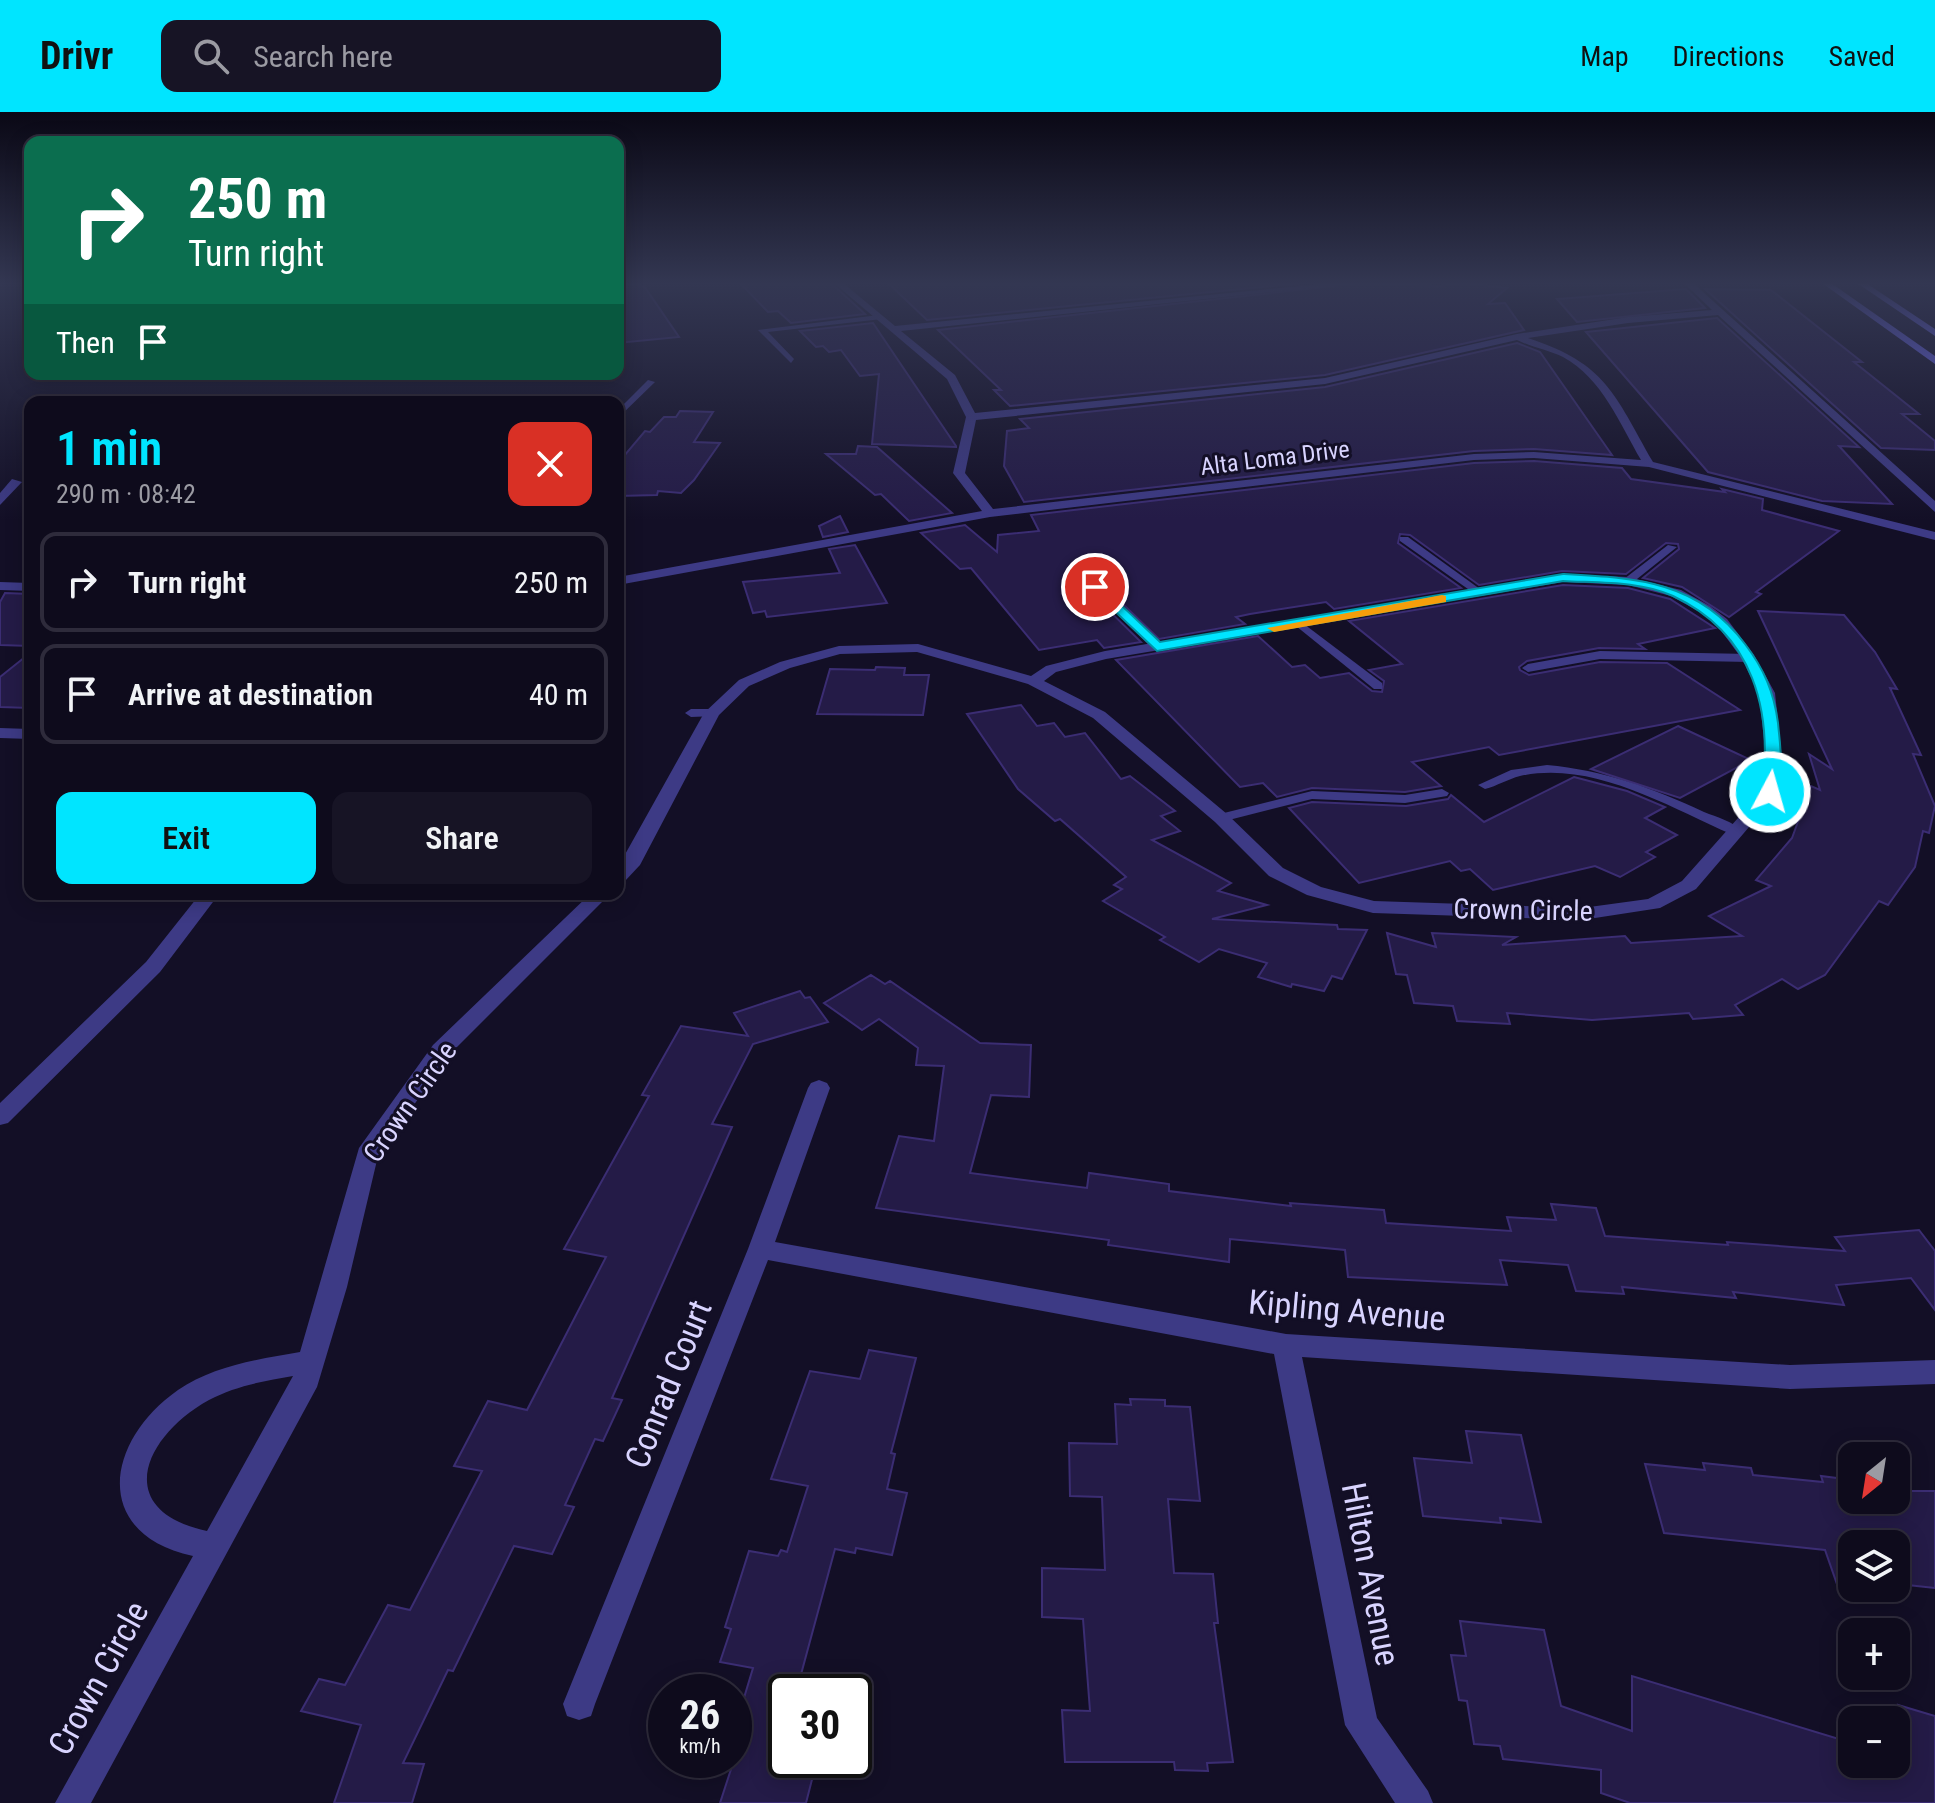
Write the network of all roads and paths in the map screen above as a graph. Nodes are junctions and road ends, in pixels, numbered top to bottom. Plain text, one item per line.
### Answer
1 (933, 362) edge
2 (1408, 362) edge
3 (1576, 362) edge
4 (1775, 362) edge
5 (651, 382) dead end
6 (624, 409) edge
7 (971, 417) junction
8 (1649, 464) junction
9 (16, 482) dead end
10 (0, 501) edge
11 (1935, 508) edge
12 (990, 513) junction
13 (1935, 536) edge
14 (1404, 539) dead end
15 (1672, 547) dead end
16 (624, 580) edge
17 (1628, 581) junction
18 (0, 586) edge
19 (24, 587) edge
20 (1095, 587) dead end
21 (1479, 592) junction
22 (1300, 624) junction
23 (1157, 647) junction
24 (1749, 658) junction
25 (1528, 668) dead end
26 (1033, 681) junction
27 (1378, 686) dead end
28 (691, 713) dead end
29 (712, 713) junction
30 (0, 733) edge
31 (24, 734) edge
32 (1485, 785) dead end
33 (1442, 793) dead end
34 (1221, 818) junction
35 (1736, 831) junction
36 (624, 871) edge
37 (205, 900) edge
38 (595, 900) edge
39 (819, 1088) dead end
40 (0, 1117) edge
41 (760, 1249) junction
42 (1286, 1345) junction
43 (309, 1362) junction
44 (1935, 1372) edge
45 (214, 1547) junction
46 (579, 1704) dead end
47 (72, 1803) edge
48 (1416, 1803) edge

1 - 7 street
2 - 7 street
3 - 8 street
4 - 11 street
5 - 6 lane
7 - 12 street
8 - 12 street, Alta Loma Drive
8 - 13 street, Alta Loma Drive
9 - 10 street
12 - 16 street, Alta Loma Drive
14 - 21 lane
15 - 17 lane
17 - 21 street, Crown Circle
17 - 24 street, Crown Circle
18 - 19 street
20 - 23 lane
21 - 22 street, Crown Circle
22 - 23 street, Crown Circle
22 - 27 lane
23 - 26 street, Crown Circle
24 - 25 lane
24 - 35 street, Crown Circle
26 - 29 street, Crown Circle
26 - 34 street, Crown Circle
28 - 29 lane
29 - 36 street, Crown Circle
30 - 31 street
32 - 35 lane
33 - 34 lane
34 - 35 street, Crown Circle
37 - 40 street
38 - 43 street, Crown Circle
39 - 41 street, Conrad Court
41 - 42 street, Kipling Avenue
41 - 46 street, Conrad Court
42 - 44 street, Kipling Avenue
42 - 48 street, Hilton Avenue
43 - 45 street, Crown Circle
43 - 45 street
45 - 47 street, Crown Circle

